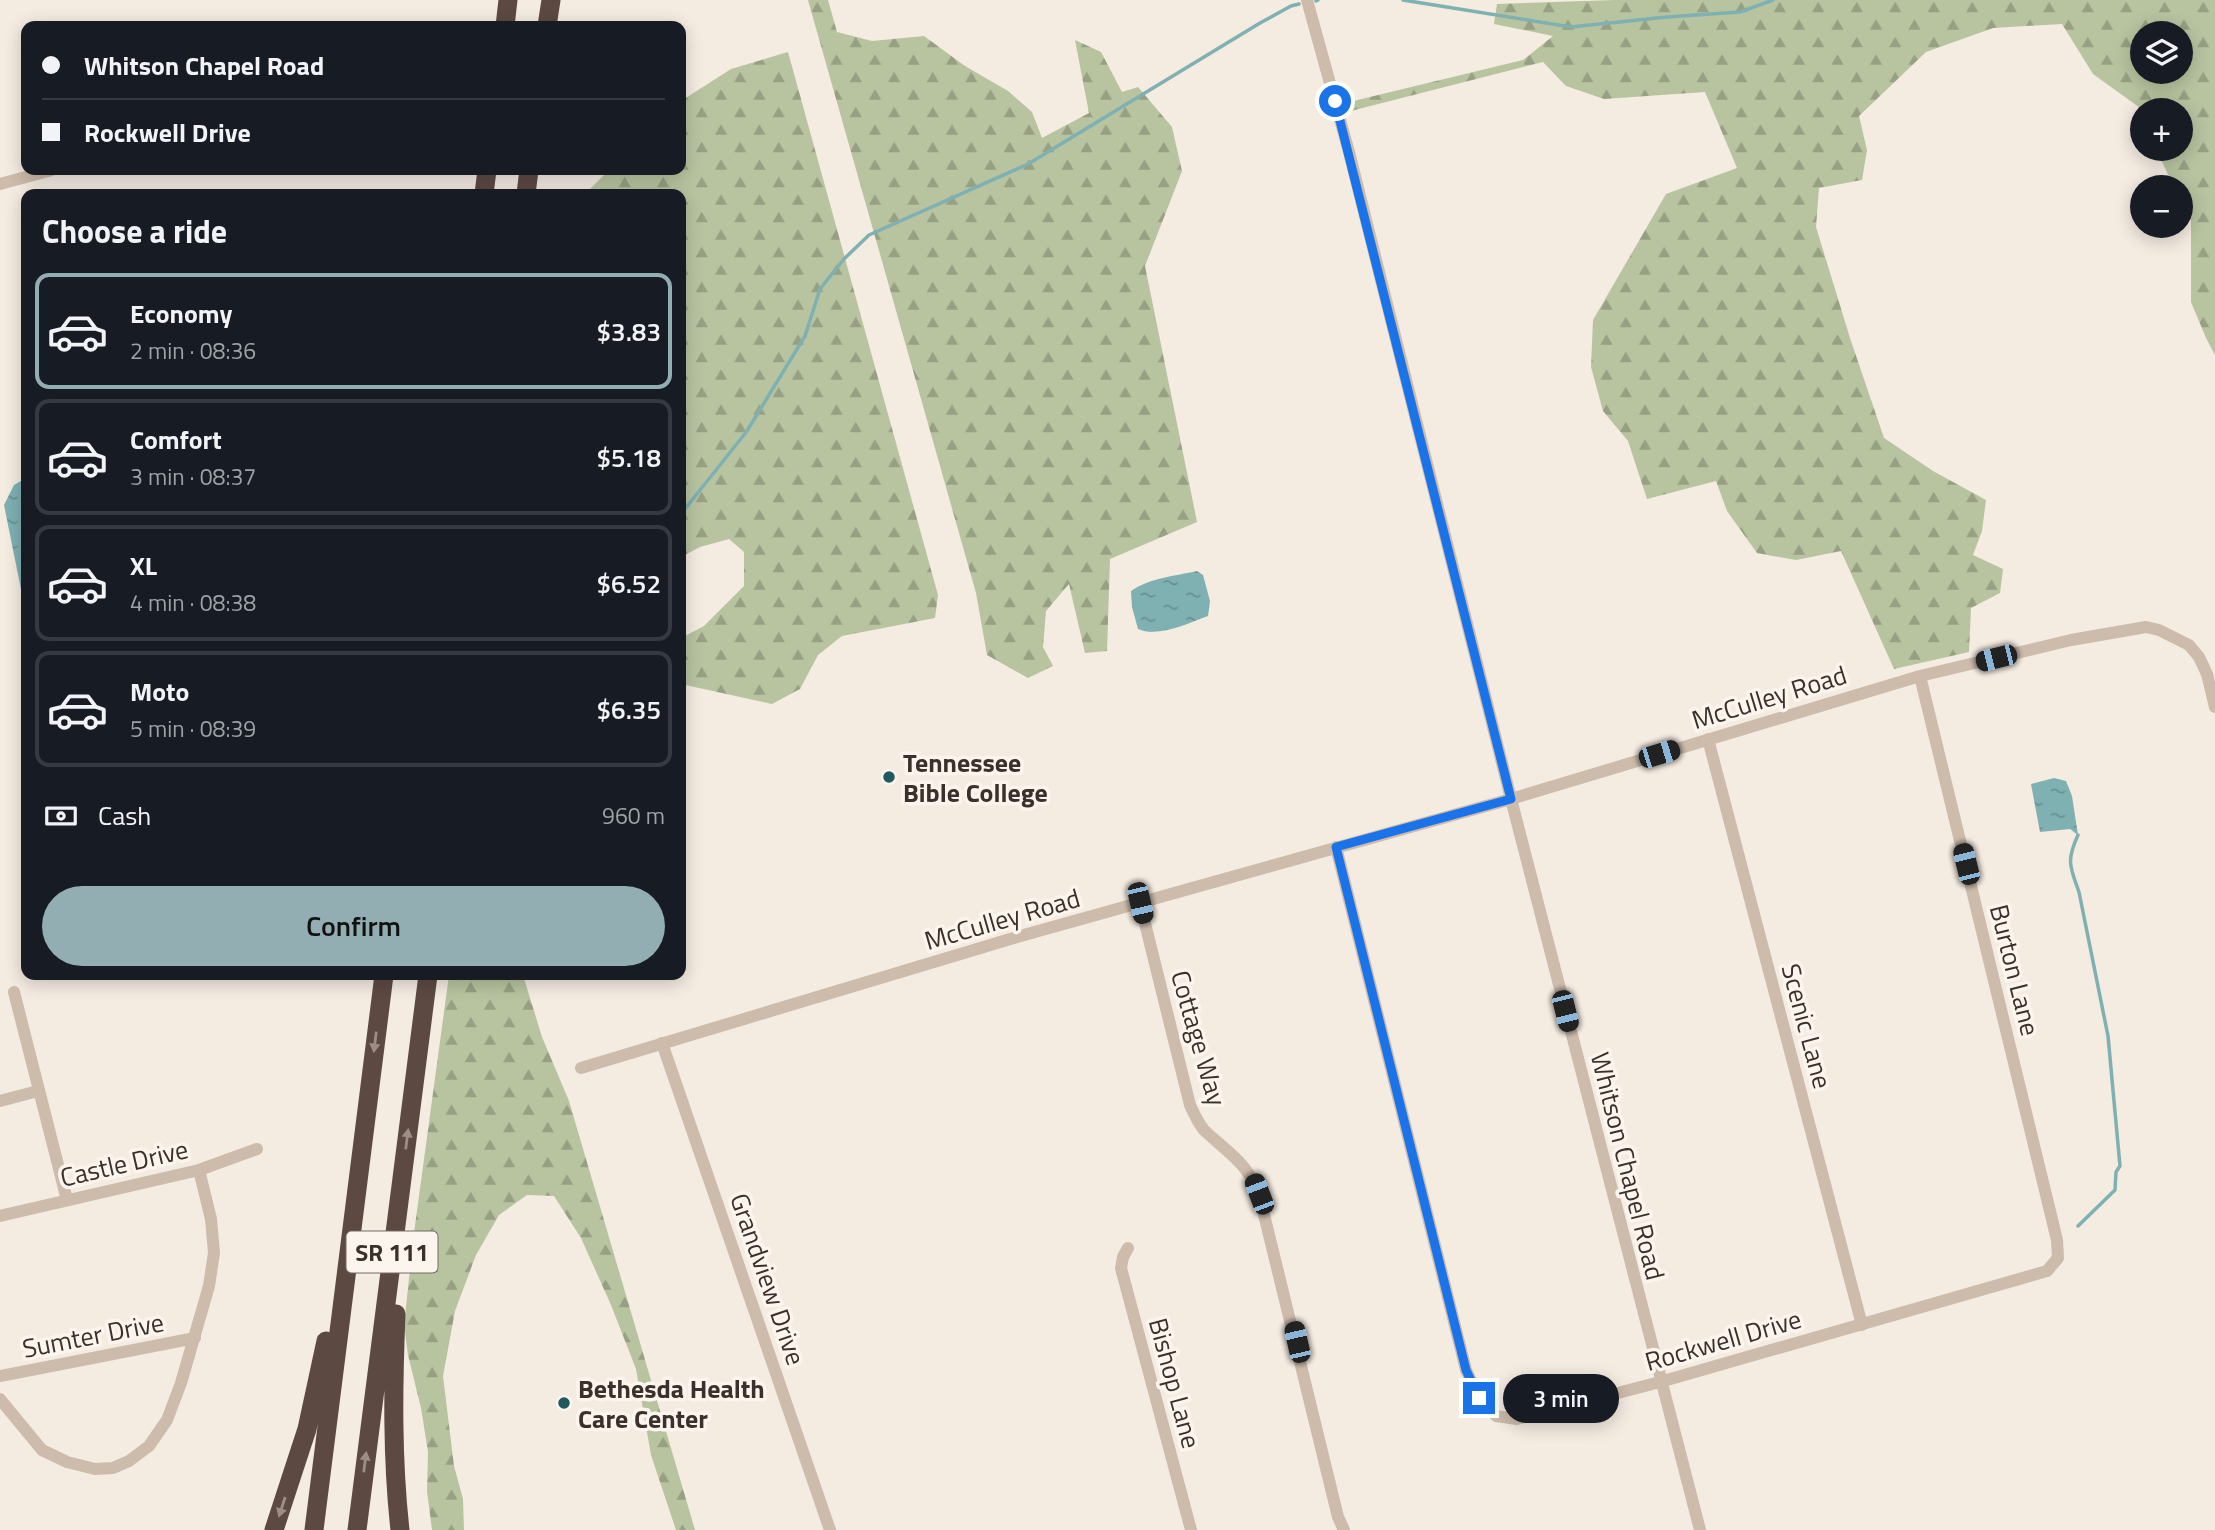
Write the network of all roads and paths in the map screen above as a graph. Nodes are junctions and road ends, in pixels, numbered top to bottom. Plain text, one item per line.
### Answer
1 (508, 0) edge
2 (551, 0) edge
3 (1307, 0) edge
4 (506, 21) edge
5 (548, 21) edge
6 (33, 175) edge
7 (0, 184) edge
8 (1920, 676) junction
9 (2215, 707) edge
10 (1708, 739) junction
11 (1511, 799) junction
12 (1336, 847) junction
13 (1140, 903) junction
14 (383, 980) edge
15 (427, 980) edge
16 (14, 992) dead end
17 (663, 1043) junction
18 (581, 1068) dead end
19 (38, 1091) junction
20 (0, 1101) edge
21 (257, 1149) dead end
22 (199, 1170) junction
23 (401, 1185) junction
24 (68, 1200) junction
25 (0, 1216) edge
26 (352, 1227) junction
27 (1128, 1248) dead end
28 (2047, 1271) joint
29 (1862, 1325) junction
30 (195, 1338) junction
31 (0, 1376) edge
32 (1660, 1382) junction
33 (0, 1399) edge
34 (1342, 1529) edge
35 (274, 1530) edge
36 (314, 1530) edge
37 (357, 1530) edge
38 (400, 1530) edge
39 (831, 1530) edge
40 (1191, 1530) edge
41 (1700, 1530) edge

1 - 4 highway
2 - 5 highway
3 - 11 street, Whitson Chapel Road
6 - 7 street
8 - 9 street, McCulley Road
8 - 10 street, McCulley Road
8 - 28 street, Burton Lane
10 - 11 street, McCulley Road
10 - 29 street, Scenic Lane
11 - 12 street, McCulley Road
11 - 32 street, Whitson Chapel Road
12 - 13 street, McCulley Road
12 - 32 street, Rockwell Drive
13 - 17 street, McCulley Road
13 - 34 street, Cottage Way
14 -> 26 highway, SR 111
23 -> 15 highway, SR 111
16 - 19 street
17 - 18 street
17 - 39 street, Grandview Drive
19 - 20 street
19 - 24 street
21 - 22 street, Castle Drive
22 - 24 street, Castle Drive
22 - 30 street
37 -> 23 highway, SR 111
23 - 38 highway
24 - 25 street, Castle Drive
26 -> 35 highway
26 - 36 highway, SR 111
27 - 40 street, Bishop Lane
28 - 29 street, Rockwell Drive
29 - 32 street, Rockwell Drive
30 - 31 street, Sumter Drive
30 - 33 street
32 - 41 street, Whitson Chapel Road

